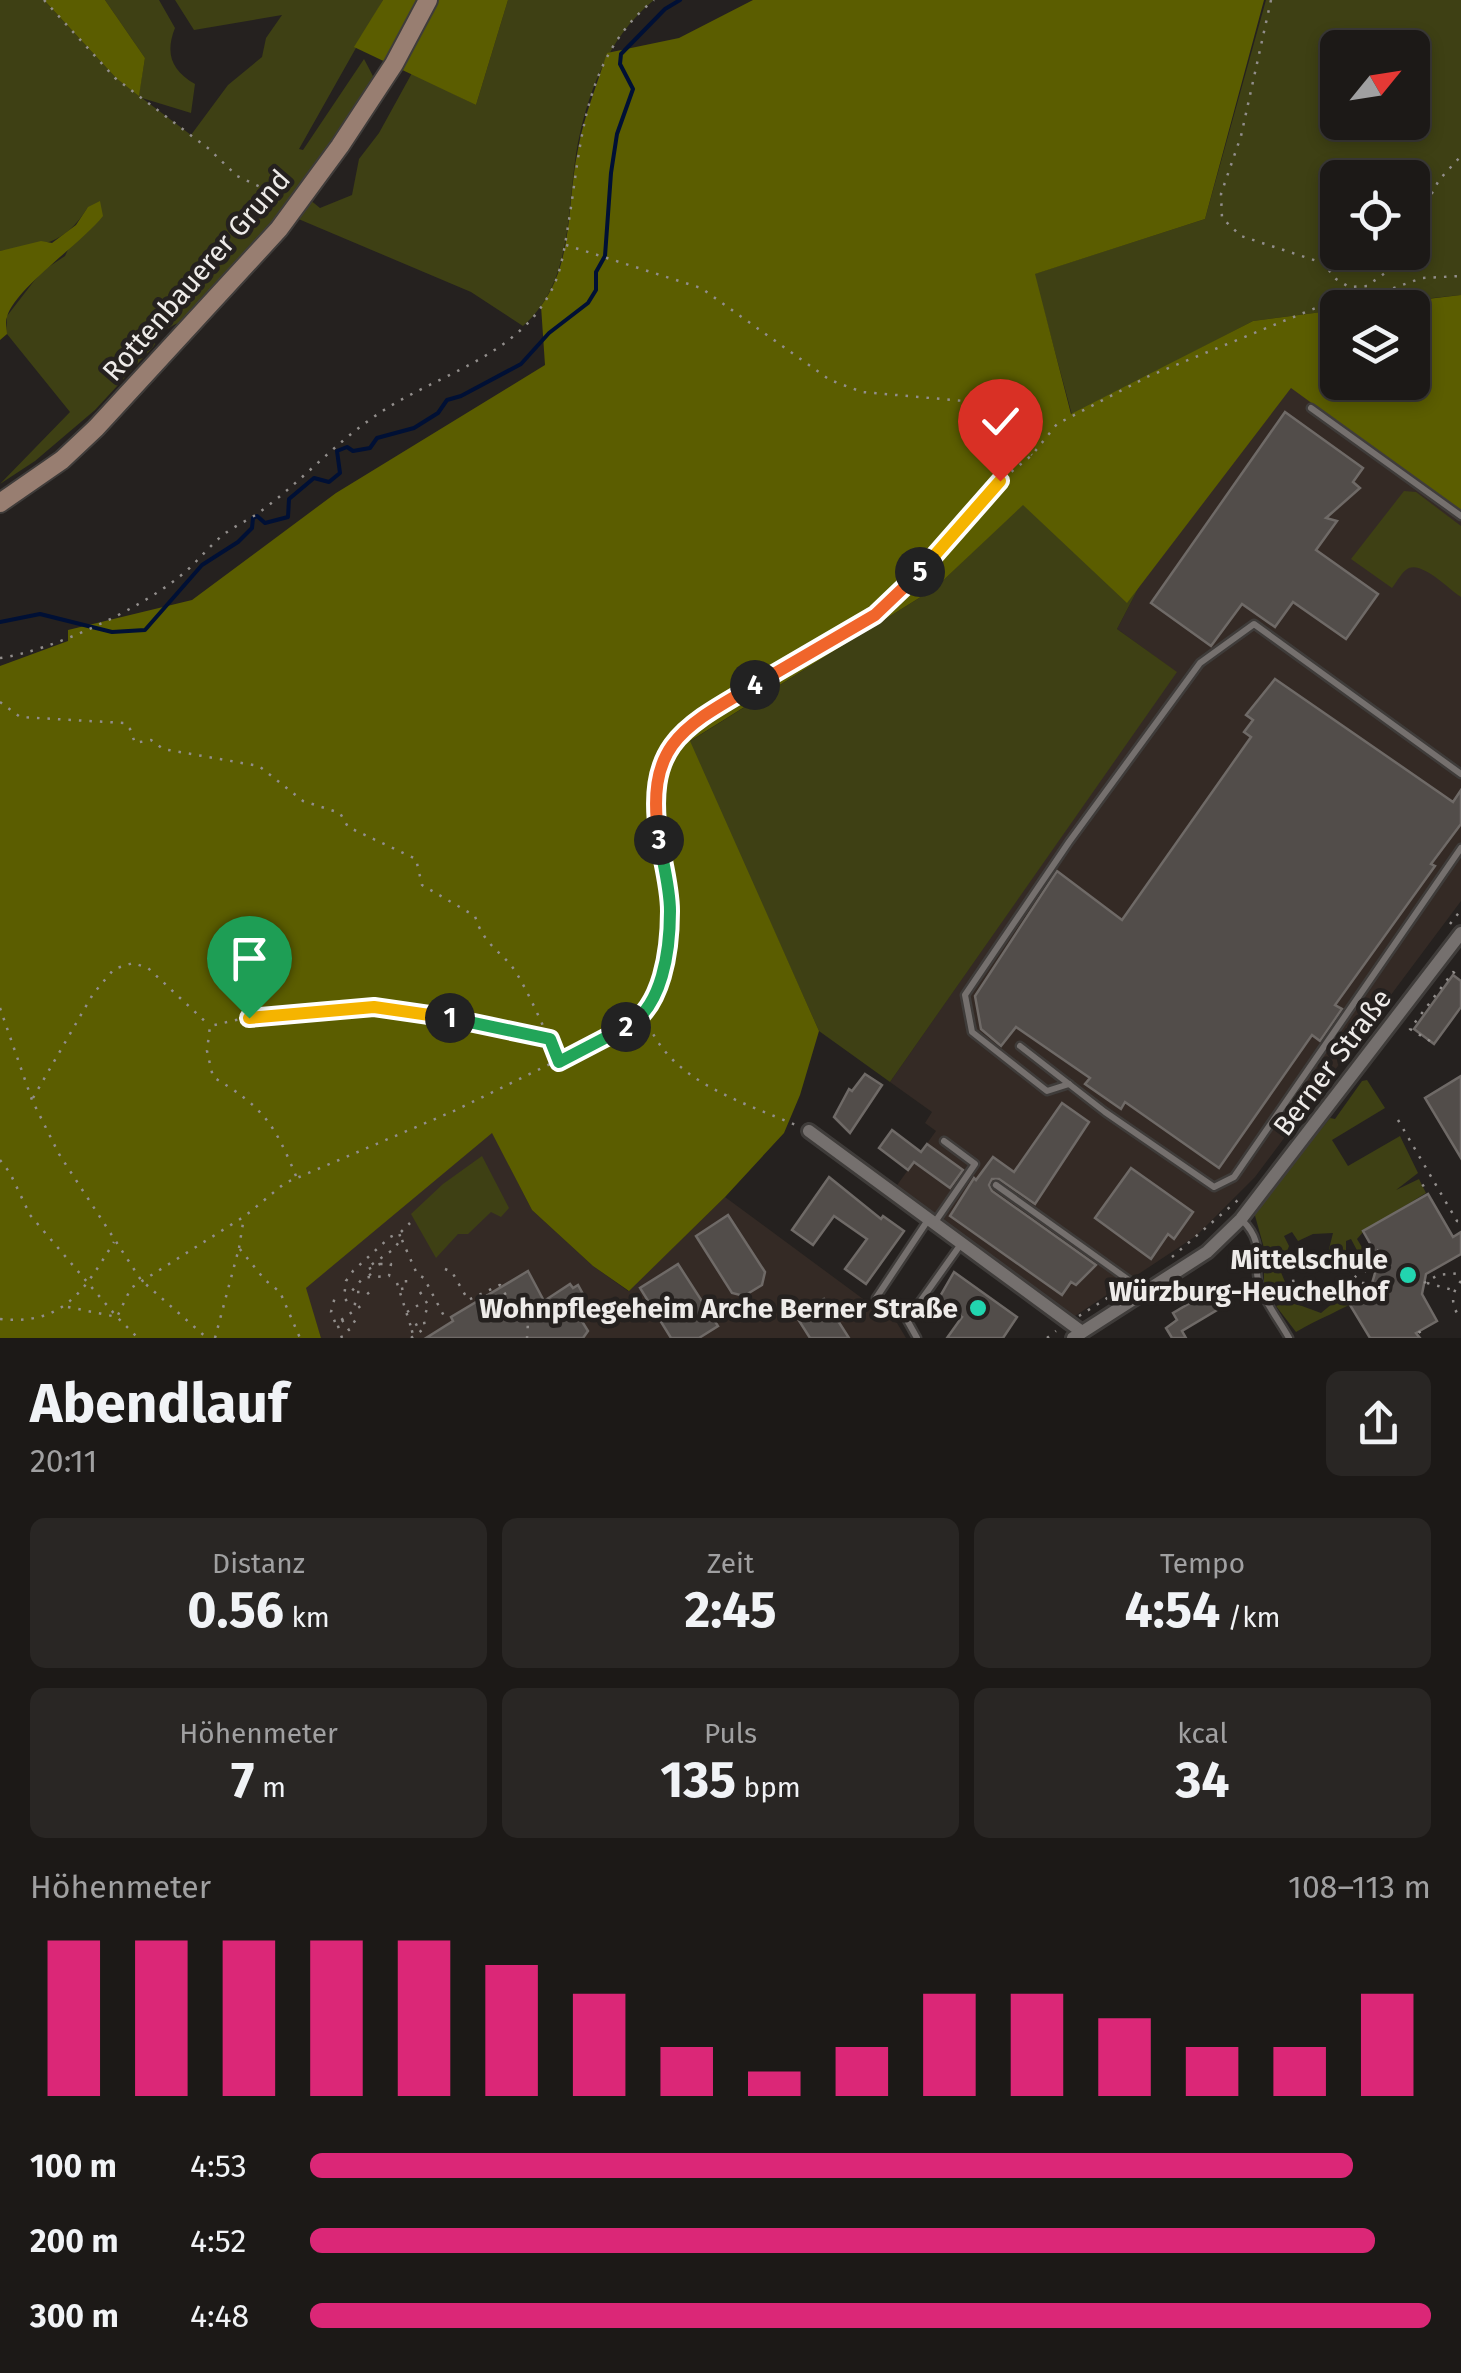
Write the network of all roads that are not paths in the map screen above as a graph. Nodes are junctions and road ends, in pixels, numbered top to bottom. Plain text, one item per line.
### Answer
1 (428, 0) edge
2 (1311, 408) dead end
3 (0, 503) edge
4 (1461, 516) edge
5 (1461, 774) edge
6 (1461, 848) edge
7 (1461, 933) edge
8 (1020, 1046) dead end
9 (1069, 1084) junction
10 (809, 1132) road end
11 (944, 1141) dead end
12 (996, 1185) dead end
13 (1241, 1219) junction
14 (932, 1221) junction
15 (961, 1243) junction
16 (1145, 1291) junction
17 (876, 1298) dead end
18 (1078, 1335) edge
19 (917, 1338) edge
20 (1290, 1338) edge

1 - 3 street, Rottenbauerer Grund
2 - 4 lane
5 - 9 lane
6 - 9 lane
7 - 13 street, Berner Straße
8 - 9 lane
10 - 14 street, Berner Straße
11 - 14 lane
12 - 16 lane
13 - 16 street, Berner Straße
13 - 20 lane
14 - 15 street, Berner Straße
14 - 17 lane
15 - 18 street, Berner Straße
15 - 19 lane
16 - 18 street, Berner Straße

